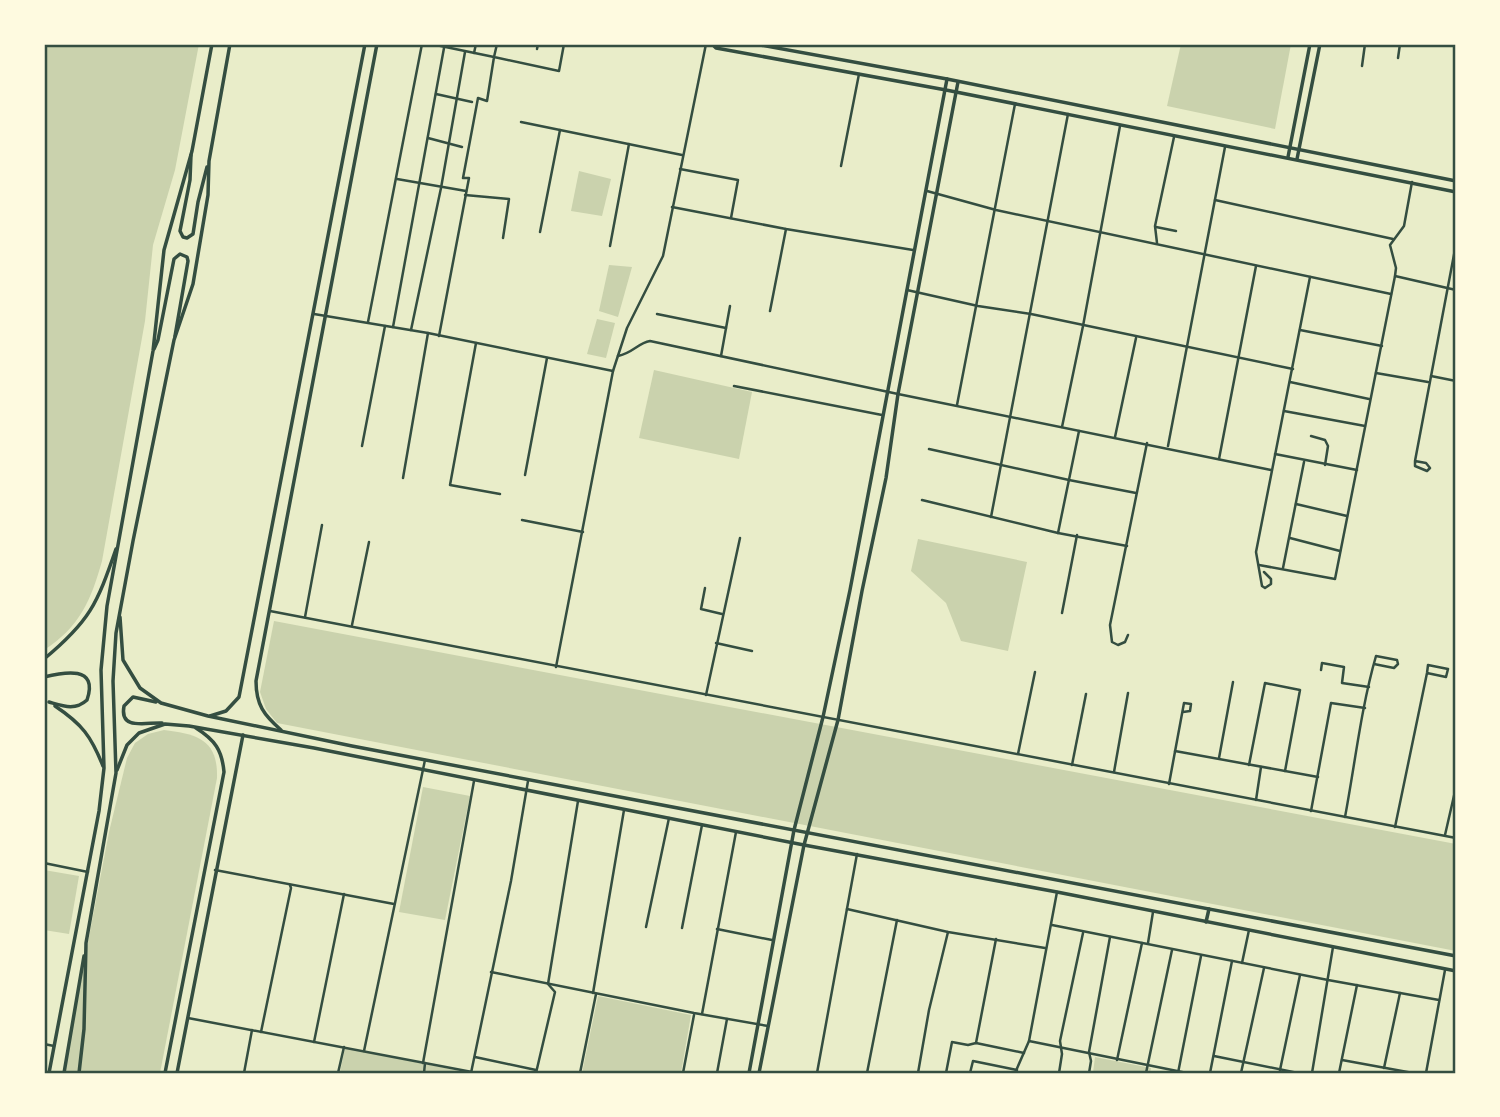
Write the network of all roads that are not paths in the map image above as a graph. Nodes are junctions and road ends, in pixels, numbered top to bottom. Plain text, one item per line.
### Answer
1 (212, 44) edge
2 (230, 44) edge
3 (365, 44) edge
4 (377, 44) edge
5 (422, 44) edge
6 (431, 44) edge
7 (456, 44) edge
8 (476, 44) edge
9 (497, 44) edge
10 (538, 44) edge
11 (564, 44) edge
12 (710, 44) edge
13 (755, 44) edge
14 (1310, 44) edge
15 (1320, 44) edge
16 (1365, 44) edge
17 (1400, 44) edge
18 (444, 47) junction
19 (455, 49) junction
20 (537, 49) dead end
21 (465, 51) junction
22 (474, 53) junction
23 (494, 57) junction
24 (1398, 58) dead end
25 (1362, 66) dead end
26 (859, 73) junction
27 (947, 79) junction
28 (958, 82) junction
29 (946, 90) junction
30 (955, 92) junction
31 (436, 94) junction
32 (457, 99) junction
33 (472, 102) dead end
34 (1015, 104) junction
35 (1104, 112) junction
36 (1068, 114) junction
37 (521, 122) dead end
38 (1103, 122) junction
39 (1120, 126) junction
40 (560, 130) junction
41 (1174, 137) junction
42 (428, 138) junction
43 (449, 144) junction
44 (629, 144) junction
45 (462, 147) dead end
46 (1225, 147) junction
47 (1290, 148) junction
48 (1298, 150) junction
49 (192, 151) junction
50 (683, 155) junction
51 (1288, 157) junction
52 (1297, 159) junction
53 (209, 161) junction
54 (841, 166) dead end
55 (680, 169) junction
56 (396, 178) junction
57 (1456, 181) edge
58 (1412, 182) junction
59 (419, 183) junction
60 (441, 188) junction
61 (925, 190) junction
62 (1456, 192) edge
63 (466, 193) junction
64 (938, 195) junction
65 (1215, 200) junction
66 (672, 207) junction
67 (996, 210) junction
68 (732, 218) junction
69 (1048, 220) junction
70 (1155, 226) junction
71 (786, 229) junction
72 (1176, 231) dead end
73 (540, 232) dead end
74 (1100, 232) junction
75 (503, 238) dead end
76 (1393, 239) junction
77 (1157, 243) junction
78 (1456, 244) edge
79 (611, 246) dead end
80 (915, 250) junction
81 (1203, 254) junction
82 (1255, 266) junction
83 (1310, 276) junction
84 (1395, 276) junction
85 (1448, 288) junction
86 (907, 290) junction
87 (1456, 290) edge
88 (919, 292) junction
89 (1391, 293) junction
90 (730, 306) dead end
91 (978, 306) junction
92 (771, 310) dead end
93 (313, 314) junction
94 (657, 314) dead end
95 (1031, 314) junction
96 (325, 316) junction
97 (369, 322) junction
98 (385, 326) junction
99 (1083, 326) junction
100 (393, 327) junction
101 (726, 328) junction
102 (411, 330) junction
103 (1300, 330) junction
104 (428, 333) junction
105 (439, 336) junction
106 (1136, 337) junction
107 (174, 340) junction
108 (476, 343) junction
109 (1186, 346) junction
110 (1382, 346) junction
111 (153, 351) junction
112 (618, 356) junction
113 (721, 356) junction
114 (548, 358) junction
115 (1238, 358) junction
116 (1293, 369) junction
117 (613, 371) junction
118 (1376, 373) junction
119 (1431, 376) junction
120 (1456, 381) edge
121 (1290, 382) junction
122 (1429, 382) junction
123 (734, 386) dead end
124 (888, 390) junction
125 (898, 394) junction
126 (1369, 399) junction
127 (957, 405) junction
128 (1284, 411) junction
129 (884, 415) junction
130 (1012, 416) junction
131 (1366, 426) junction
132 (1062, 427) junction
133 (1079, 430) junction
134 (1311, 436) dead end
135 (1115, 437) junction
136 (1147, 443) junction
137 (362, 446) dead end
138 (1167, 447) junction
139 (929, 449) dead end
140 (1275, 454) junction
141 (1219, 459) junction
142 (1415, 461) dead end
143 (1304, 462) junction
144 (1325, 465) junction
145 (1002, 466) junction
146 (1270, 470) junction
147 (1358, 471) junction
148 (524, 475) dead end
149 (403, 478) dead end
150 (1069, 480) junction
151 (1136, 493) junction
152 (500, 494) dead end
153 (922, 500) dead end
154 (1296, 504) junction
155 (991, 517) junction
156 (1348, 517) junction
157 (522, 520) dead end
158 (323, 525) dead end
159 (583, 532) junction
160 (1058, 533) junction
161 (1077, 536) junction
162 (740, 538) dead end
163 (1290, 538) junction
164 (369, 542) dead end
165 (1127, 546) junction
166 (117, 547) junction
167 (1341, 551) junction
168 (1259, 565) junction
169 (1283, 569) junction
170 (1264, 572) dead end
171 (705, 588) dead end
172 (120, 608) junction
173 (268, 611) junction
174 (1062, 613) dead end
175 (722, 614) junction
176 (304, 617) junction
177 (352, 626) junction
178 (1128, 635) dead end
179 (716, 643) junction
180 (752, 651) dead end
181 (44, 659) edge
182 (1374, 664) junction
183 (556, 667) junction
184 (1321, 670) dead end
185 (1035, 672) dead end
186 (1427, 673) junction
187 (44, 677) edge
188 (1233, 682) dead end
189 (1369, 687) junction
190 (1128, 693) dead end
191 (1086, 694) dead end
192 (706, 695) junction
193 (46, 701) edge
194 (161, 703) junction
195 (1365, 708) junction
196 (1183, 712) dead end
197 (208, 716) junction
198 (823, 717) junction
199 (838, 720) junction
200 (164, 724) junction
201 (193, 726) junction
202 (283, 732) junction
203 (243, 735) junction
204 (1175, 751) junction
205 (1018, 754) junction
206 (1219, 759) junction
207 (425, 760) junction
208 (1072, 765) junction
209 (1248, 765) junction
210 (1261, 767) junction
211 (104, 768) junction
212 (423, 771) junction
213 (1284, 771) junction
214 (116, 773) junction
215 (1114, 773) junction
216 (1318, 777) junction
217 (528, 779) junction
218 (474, 781) junction
219 (1169, 783) junction
220 (1456, 787) edge
221 (526, 791) junction
222 (1256, 800) junction
223 (578, 801) junction
224 (624, 810) junction
225 (1311, 811) junction
226 (1345, 817) junction
227 (669, 818) junction
228 (702, 825) junction
229 (1395, 827) junction
230 (794, 830) junction
231 (736, 831) junction
232 (808, 832) junction
233 (1445, 836) junction
234 (1456, 838) edge
235 (792, 842) junction
236 (804, 845) junction
237 (857, 854) junction
238 (44, 863) edge
239 (215, 870) junction
240 (88, 872) junction
241 (290, 885) junction
242 (1057, 892) junction
243 (344, 894) junction
244 (395, 905) junction
245 (847, 909) junction
246 (1209, 909) junction
247 (1153, 912) junction
248 (897, 920) junction
249 (1206, 922) junction
250 (1052, 925) junction
251 (646, 928) dead end
252 (682, 928) dead end
253 (717, 929) junction
254 (1249, 930) junction
255 (1084, 931) junction
256 (948, 932) junction
257 (1110, 937) junction
258 (996, 939) junction
259 (774, 941) junction
260 (1142, 942) junction
261 (86, 943) junction
262 (1149, 943) junction
263 (1334, 947) junction
264 (1045, 948) junction
265 (1172, 949) junction
266 (1201, 955) junction
267 (1456, 956) edge
268 (1232, 961) junction
269 (1242, 963) junction
270 (1264, 968) junction
271 (1445, 969) junction
272 (1456, 971) edge
273 (491, 972) junction
274 (1300, 975) junction
275 (1328, 980) junction
276 (548, 984) junction
277 (1357, 985) junction
278 (594, 993) junction
279 (1401, 993) junction
280 (1439, 1000) junction
281 (694, 1013) junction
282 (702, 1014) junction
283 (188, 1018) junction
284 (727, 1019) junction
285 (759, 1023) junction
286 (768, 1026) junction
287 (252, 1030) junction
288 (261, 1032) junction
289 (1028, 1041) junction
290 (314, 1042) junction
291 (976, 1043) junction
292 (44, 1044) edge
293 (54, 1046) junction
294 (344, 1047) junction
295 (1059, 1047) junction
296 (364, 1051) junction
297 (1089, 1052) junction
298 (1024, 1053) junction
299 (1214, 1056) junction
300 (474, 1057) junction
301 (1117, 1060) junction
302 (1342, 1060) junction
303 (1243, 1062) junction
304 (424, 1063) junction
305 (1148, 1065) junction
306 (1384, 1068) junction
307 (1278, 1071) edge
308 (50, 1072) edge
309 (472, 1072) edge
310 (537, 1072) edge
311 (1016, 1072) edge
312 (1178, 1072) edge
313 (64, 1073) edge
314 (79, 1073) edge
315 (165, 1073) edge
316 (177, 1073) edge
317 (244, 1073) edge
318 (338, 1073) edge
319 (424, 1073) edge
320 (580, 1073) edge
321 (682, 1073) edge
322 (717, 1073) edge
323 (749, 1073) edge
324 (759, 1073) edge
325 (817, 1073) edge
326 (867, 1073) edge
327 (918, 1073) edge
328 (946, 1073) edge
329 (970, 1073) edge
330 (1059, 1073) edge
331 (1089, 1073) edge
332 (1146, 1073) edge
333 (1187, 1073) edge
334 (1210, 1073) edge
335 (1241, 1073) edge
336 (1298, 1073) edge
337 (1312, 1073) edge
338 (1339, 1073) edge
339 (1413, 1073) edge
340 (1426, 1073) edge

1 - 49 main road
2 - 53 main road
3 - 93 main road
4 - 96 main road
5 - 56 street
6 - 18 street
7 - 19 street
8 - 22 street
9 - 23 street
10 - 20 street
11 - 23 street
12 - 26 main road
12 - 50 street
13 - 27 main road
14 - 47 main road
15 - 48 main road
16 - 25 street
17 - 24 street
18 - 19 street
18 - 31 street
19 - 21 street
21 - 22 street
21 - 32 street
22 - 23 street
23 - 63 street
26 - 29 main road
26 - 54 street
27 - 28 main road
27 - 29 main road
28 - 30 main road
28 - 35 main road
29 - 30 main road
29 - 61 main road
30 - 34 main road
30 - 64 main road
31 - 32 street
31 - 42 street
32 - 33 street
32 - 43 street
34 - 36 main road
34 - 67 street
35 - 38 main road
35 - 47 main road
36 - 38 main road
36 - 69 street
37 - 40 street
38 - 39 main road
39 - 41 main road
39 - 74 street
40 - 44 street
40 - 73 street
41 - 46 main road
41 - 70 street
42 - 43 street
42 - 59 street
43 - 45 street
43 - 60 street
44 - 50 street
44 - 79 street
46 - 51 main road
46 - 65 street
47 - 48 main road
47 - 51 main road
48 - 52 main road
48 - 57 main road
49 - 53 main road
49 - 111 main road
50 - 55 street
51 - 52 main road
52 - 58 main road
53 - 107 main road
55 - 66 street
55 - 68 street
56 - 59 street
56 - 97 street
58 - 62 main road
58 - 76 street
59 - 60 street
59 - 100 street
60 - 63 street
60 - 102 street
61 - 64 street
61 - 80 main road
63 - 75 street
63 - 105 street
64 - 67 street
64 - 88 main road
65 - 76 street
65 - 81 street
66 - 68 street
66 - 112 street
67 - 69 street
67 - 91 street
68 - 71 street
69 - 74 street
69 - 95 street
70 - 72 street
70 - 77 street
71 - 80 street
71 - 92 street
74 - 77 street
74 - 99 street
76 - 84 street
77 - 81 street
78 - 85 street
80 - 86 main road
81 - 82 street
81 - 109 street
82 - 83 street
82 - 115 street
83 - 89 street
83 - 103 street
84 - 85 street
84 - 89 street
85 - 87 street
85 - 119 street
86 - 88 street
86 - 124 main road
88 - 91 street
88 - 125 main road
89 - 110 street
90 - 101 street
91 - 95 street
91 - 127 street
93 - 96 street
93 - 197 main road
94 - 101 street
95 - 99 street
95 - 130 street
96 - 97 street
96 - 173 main road
97 - 98 street
98 - 100 street
98 - 137 street
99 - 106 street
99 - 132 street
100 - 102 street
101 - 113 street
102 - 104 street
103 - 110 street
103 - 116 street
104 - 105 street
104 - 149 street
105 - 108 street
106 - 109 street
106 - 135 street
107 - 111 main road
107 - 172 main road
108 - 114 street
108 - 152 street
109 - 115 street
109 - 138 street
110 - 118 street
111 - 166 main road
112 - 113 street
112 - 117 street
113 - 124 street
114 - 117 street
114 - 148 street
115 - 116 street
115 - 141 street
116 - 121 street
117 - 159 street
118 - 122 street
118 - 126 street
119 - 120 street
119 - 122 street
121 - 126 street
121 - 128 street
122 - 142 street
123 - 129 street
124 - 125 street
124 - 129 main road
125 - 127 street
125 - 199 main road
126 - 131 street
127 - 130 street
128 - 131 street
128 - 140 street
129 - 198 main road
130 - 132 street
130 - 145 street
131 - 147 street
132 - 133 street
133 - 135 street
133 - 150 street
134 - 144 street
135 - 136 street
136 - 138 street
136 - 151 street
138 - 141 street
139 - 145 street
140 - 143 street
140 - 146 street
141 - 146 street
143 - 144 street
143 - 154 street
144 - 147 street
145 - 150 street
145 - 155 street
146 - 168 street
147 - 156 street
150 - 151 street
150 - 160 street
151 - 165 street
153 - 155 street
154 - 156 street
154 - 163 street
155 - 160 street
156 - 167 street
157 - 159 street
158 - 176 street
159 - 183 street
160 - 161 street
161 - 165 street
161 - 174 street
162 - 175 street
163 - 167 street
163 - 169 street
164 - 177 street
165 - 178 street
166 - 181 main road
166 - 211 main road
167 - 169 street
168 - 169 street
168 - 170 street
171 - 175 street
172 - 194 main road
172 - 214 main road
173 - 176 street
173 - 202 main road
175 - 179 street
176 - 177 street
177 - 183 street
179 - 180 street
179 - 192 street
182 - 182 street
182 - 189 street
183 - 192 street
184 - 189 street
185 - 205 street
186 - 186 street
186 - 229 street
187 - 193 main road
188 - 206 street
189 - 195 street
190 - 215 street
191 - 208 street
192 - 198 street
193 - 211 main road
194 - 197 main road
194 - 200 main road
195 - 216 street
195 - 226 street
196 - 204 street
197 - 202 main road
198 - 199 street
198 - 230 main road
199 - 205 street
199 - 232 main road
200 - 201 main road
200 - 214 main road
201 - 203 main road
201 - 315 main road
202 - 207 main road
203 - 212 main road
203 - 239 main road
204 - 206 street
204 - 219 street
205 - 208 street
206 - 209 street
207 - 212 street
207 - 217 main road
208 - 215 street
209 - 210 street
209 - 213 street
210 - 213 street
210 - 222 street
211 - 240 main road
212 - 218 main road
212 - 244 street
213 - 216 street
214 - 261 main road
215 - 219 street
216 - 225 street
217 - 221 street
217 - 230 main road
218 - 221 main road
218 - 304 street
219 - 222 street
220 - 233 street
221 - 223 main road
221 - 273 street
222 - 225 street
223 - 224 main road
223 - 276 street
224 - 227 main road
224 - 278 street
225 - 226 street
226 - 229 street
227 - 228 main road
227 - 251 street
228 - 231 main road
228 - 252 street
229 - 233 street
230 - 232 main road
230 - 235 main road
231 - 235 main road
231 - 253 street
232 - 236 main road
232 - 246 main road
233 - 234 street
235 - 236 main road
235 - 259 main road
236 - 237 main road
236 - 286 main road
237 - 242 main road
237 - 245 street
238 - 240 street
239 - 241 street
239 - 283 main road
240 - 293 main road
241 - 243 street
241 - 288 street
242 - 247 main road
242 - 250 street
243 - 244 street
243 - 290 street
244 - 296 street
245 - 248 street
245 - 325 street
246 - 249 main road
246 - 267 main road
247 - 249 main road
247 - 262 street
248 - 256 street
248 - 326 street
249 - 254 main road
250 - 255 street
250 - 264 street
253 - 259 street
253 - 282 street
254 - 263 main road
254 - 269 street
255 - 257 street
255 - 295 street
256 - 258 street
256 - 327 street
257 - 260 street
257 - 297 street
258 - 264 street
258 - 291 street
259 - 285 main road
260 - 262 street
260 - 301 street
261 - 313 main road
261 - 314 main road
262 - 265 street
263 - 271 main road
263 - 275 street
264 - 289 street
265 - 266 street
265 - 305 street
266 - 268 street
266 - 312 street
268 - 269 street
268 - 299 street
269 - 270 street
270 - 274 street
270 - 303 street
271 - 272 main road
271 - 280 street
273 - 276 street
273 - 300 street
274 - 275 street
274 - 307 street
275 - 277 street
275 - 337 street
276 - 278 street
276 - 310 street
277 - 279 street
277 - 302 street
278 - 281 street
278 - 320 street
279 - 280 street
279 - 306 street
280 - 340 street
281 - 282 street
281 - 321 street
282 - 284 street
283 - 287 street
283 - 316 main road
284 - 285 street
284 - 322 street
285 - 286 street
285 - 323 main road
286 - 324 main road
287 - 288 street
287 - 317 street
288 - 290 street
289 - 295 street
289 - 298 street
290 - 294 street
291 - 298 street
291 - 328 street
292 - 293 street
293 - 308 main road
294 - 296 street
294 - 318 street
295 - 297 street
295 - 330 street
296 - 304 street
297 - 301 street
297 - 331 street
298 - 311 street
299 - 303 street
299 - 334 street
300 - 309 street
300 - 310 street
301 - 305 street
302 - 306 street
302 - 338 street
303 - 307 street
303 - 335 street
304 - 309 street
304 - 319 street
305 - 312 street
305 - 332 street
306 - 339 street
307 - 336 street
311 - 329 street
312 - 333 street

